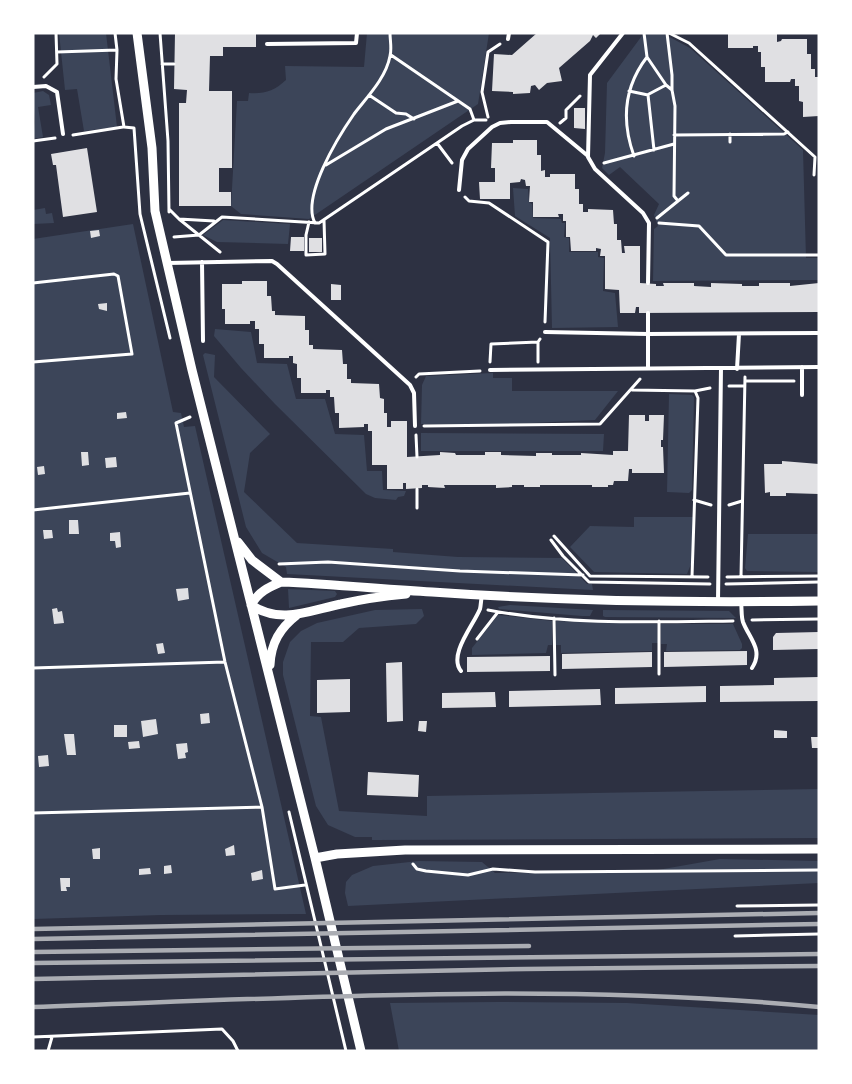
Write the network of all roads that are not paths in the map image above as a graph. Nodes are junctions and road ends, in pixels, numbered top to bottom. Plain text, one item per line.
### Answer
1 (137, 33) edge
2 (357, 33) edge
3 (509, 33) edge
4 (623, 33) edge
5 (508, 39) road end
6 (267, 44) dead end
7 (34, 87) edge
8 (63, 134) dead end
9 (588, 157) junction
10 (459, 190) dead end
11 (201, 262) junction
12 (167, 264) junction
13 (648, 284) dead end
14 (648, 313) dead end
15 (545, 332) road end
16 (819, 333) edge
17 (648, 334) junction
18 (739, 334) junction
19 (203, 341) dead end
20 (802, 367) junction
21 (819, 367) edge
22 (648, 368) junction
23 (721, 368) junction
24 (737, 369) junction
25 (490, 370) road end
26 (802, 395) dead end
27 (415, 426) road end
28 (234, 537) junction
29 (281, 582) junction
30 (431, 592) junction
31 (482, 595) junction
32 (819, 601) edge
33 (718, 602) junction
34 (741, 602) junction
35 (251, 605) junction
36 (297, 615) junction
37 (752, 668) dead end
38 (461, 671) dead end
39 (269, 676) junction
40 (819, 849) edge
41 (315, 858) junction
42 (361, 1051) edge

1 - 12 street
2 - 6 lane
3 - 5 lane
4 - 9 lane
7 - 8 lane
9 - 10 lane
9 - 13 lane
11 - 12 lane
11 - 19 lane
11 - 27 lane
12 - 28 street
14 - 17 lane
15 - 17 lane
16 - 18 lane
17 - 18 lane
17 - 22 lane
18 - 24 lane
20 - 21 lane
20 - 24 lane
20 - 26 lane
22 - 23 lane
22 - 25 lane
23 - 24 lane
23 - 33 lane
28 - 29 street
28 - 35 street
29 - 30 street
29 - 35 street
30 - 31 street
30 - 36 street
31 - 33 street
31 - 38 lane
32 - 34 street
33 - 34 street
34 - 37 lane
35 - 36 street
35 - 39 street
36 - 39 street
39 - 41 street
40 - 41 street
41 - 42 street

